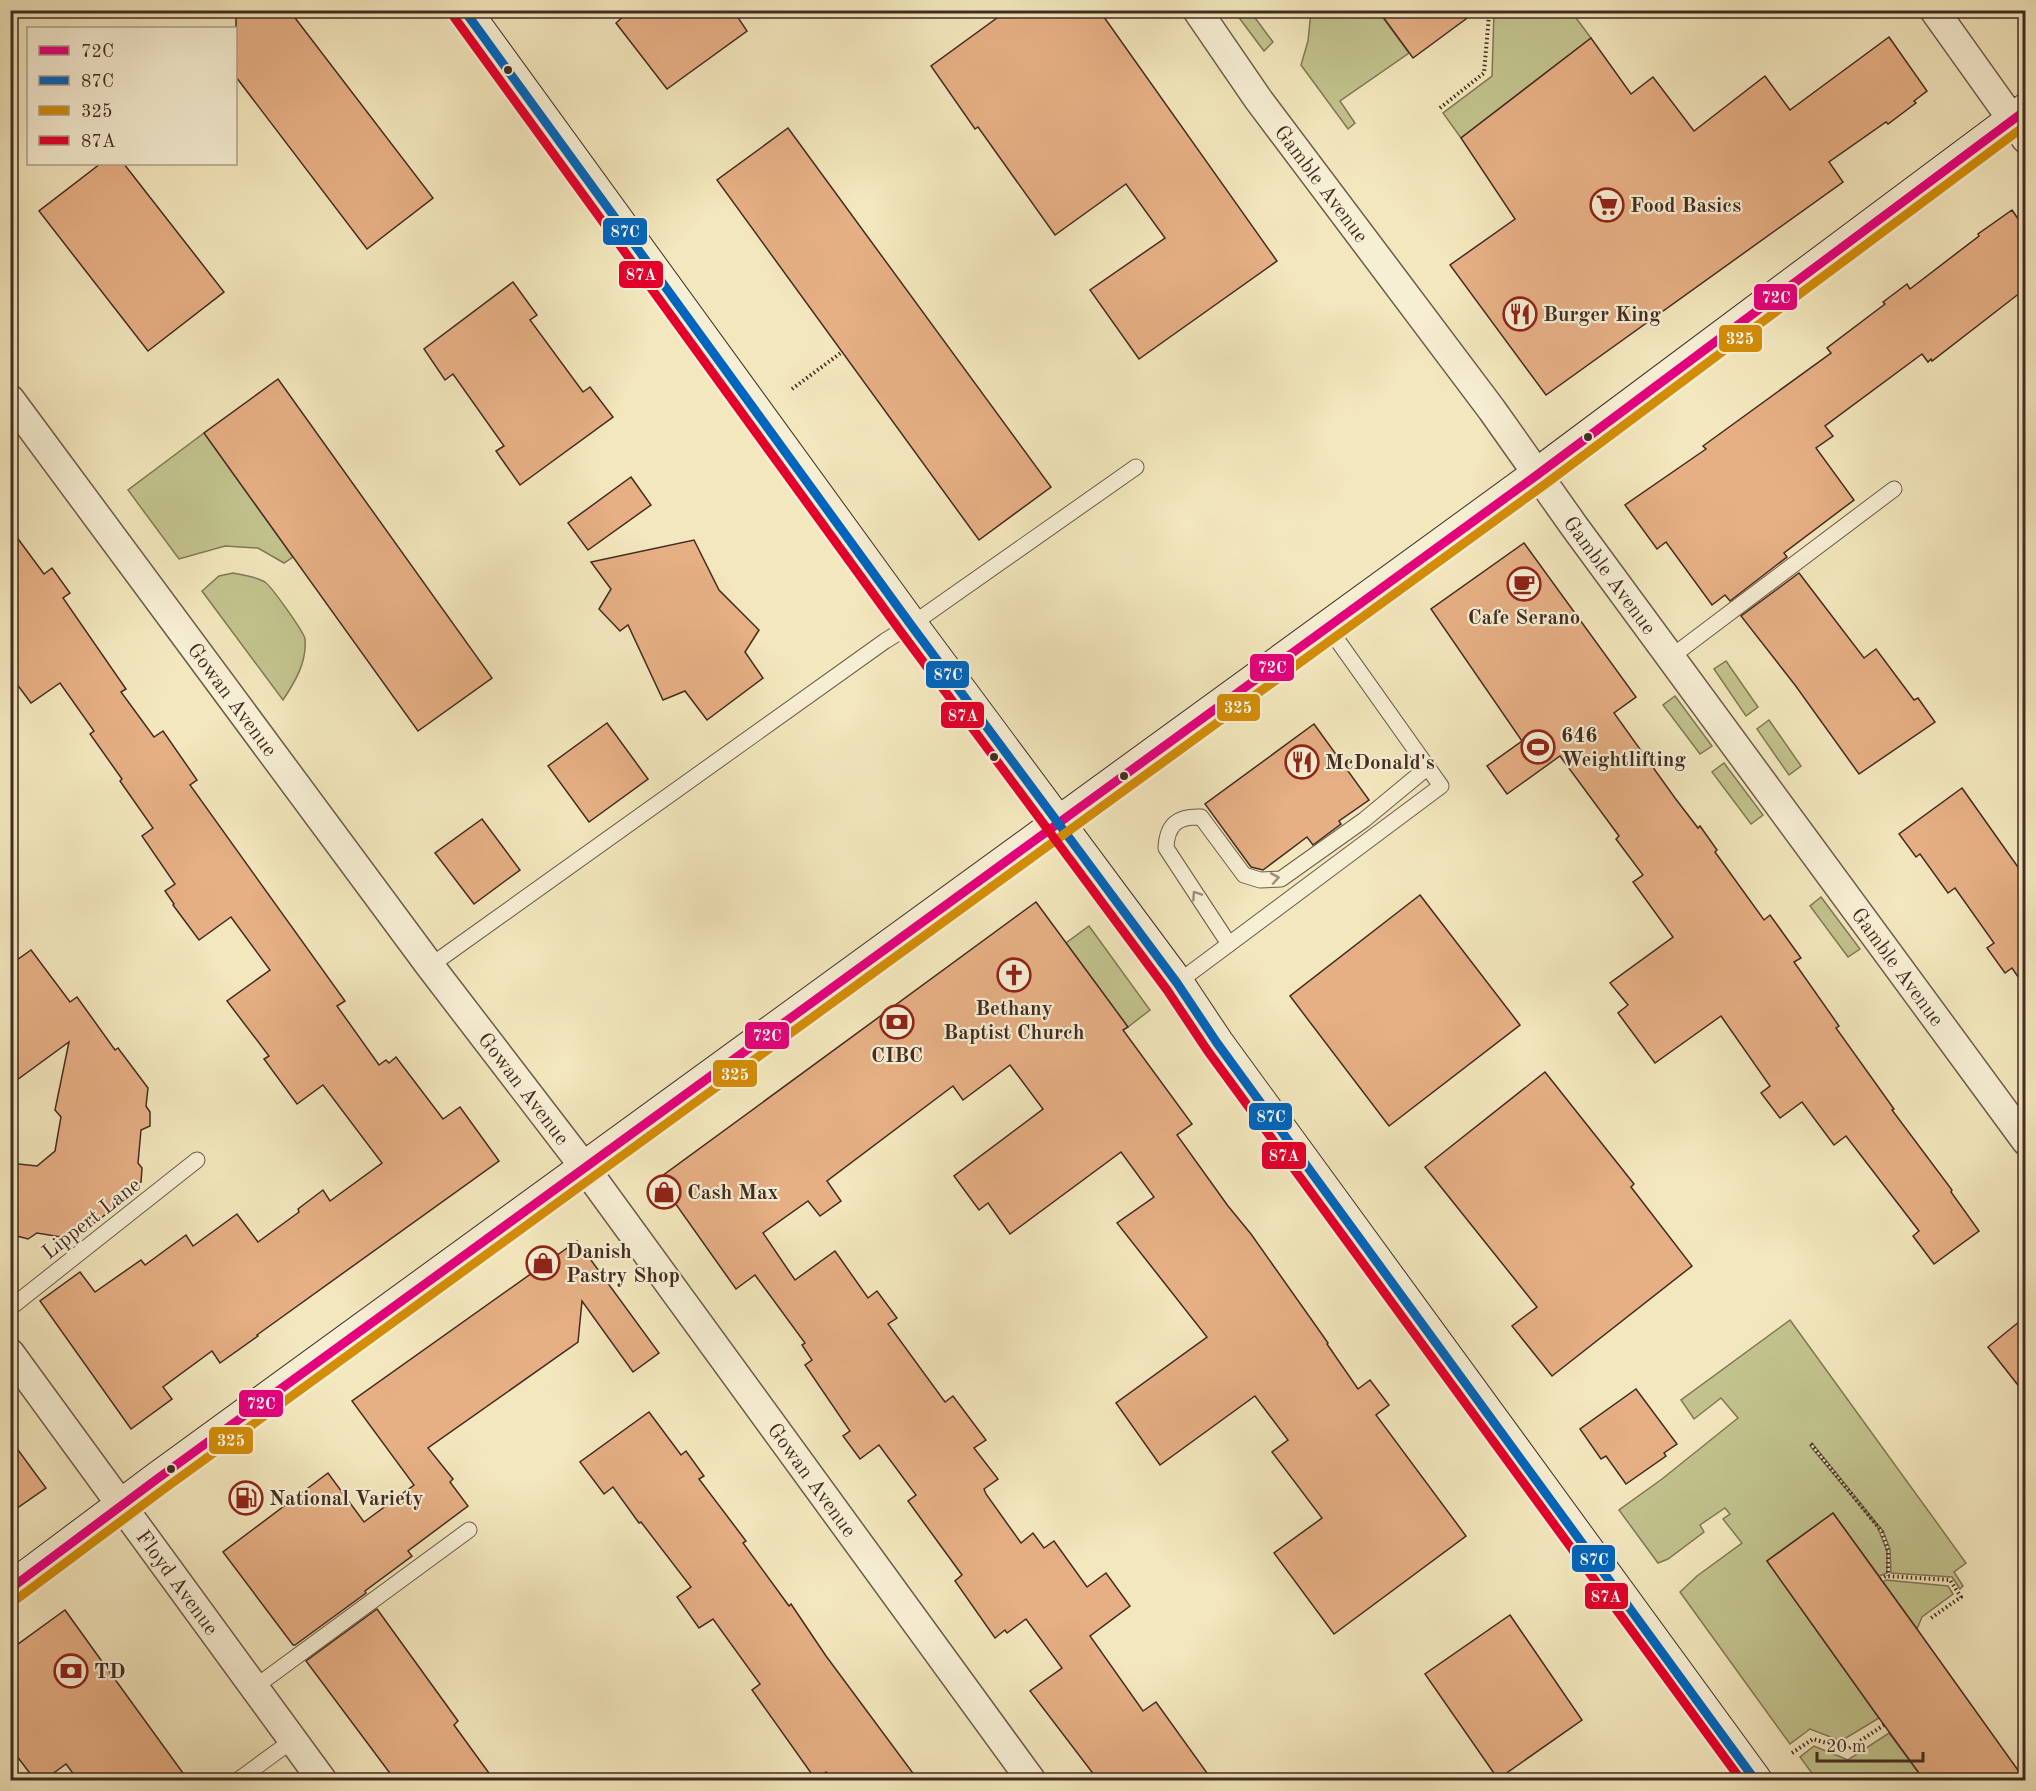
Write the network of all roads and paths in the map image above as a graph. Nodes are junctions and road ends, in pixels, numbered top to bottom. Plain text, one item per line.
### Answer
1 (464, 10) edge
2 (1197, 10) edge
3 (1486, 10) edge
4 (1934, 10) edge
5 (1440, 108) dead end
6 (2021, 123) edge
7 (842, 352) dead end
8 (792, 389) dead end
9 (10, 399) edge
10 (1136, 467) dead end
11 (1537, 475) junction
12 (1894, 489) dead end
13 (912, 625) junction
14 (1328, 627) junction
15 (1671, 657) junction
16 (1428, 767) junction
17 (1058, 823) junction
18 (1229, 944) junction
19 (430, 966) junction
20 (1177, 983) junction
21 (2025, 1141) edge
22 (197, 1160) dead end
23 (585, 1168) junction
24 (10, 1308) edge
25 (10, 1353) edge
26 (1811, 1444) dead end
27 (122, 1505) junction
28 (470, 1530) dead end
29 (1888, 1576) junction
30 (1880, 1579) dead end
31 (10, 1588) edge
32 (1931, 1618) dead end
33 (255, 1687) junction
34 (1884, 1725) dead end
35 (293, 1740) junction
36 (1792, 1753) dead end
37 (238, 1780) edge
38 (322, 1780) edge
39 (1031, 1780) edge
40 (1755, 1780) edge

1 - 13 main road
2 - 11 street, Gamble Avenue
3 - 5 path
4 - 6 street
6 - 11 main road
7 - 8 path
9 - 19 street, Gowan Avenue
10 - 13 lane
11 - 14 main road
11 - 15 street, Gamble Avenue
12 - 15 lane
13 - 17 main road
13 - 19 lane
14 - 16 lane
14 - 17 main road
15 - 21 street, Gamble Avenue
16 - 18 lane
18 -> 16 lane
17 - 20 main road
17 - 23 main road
18 - 20 lane
19 - 23 street, Gowan Avenue
20 - 40 main road
22 - 24 lane, Lippert Lane
23 - 27 main road
23 - 39 street, Gowan Avenue
25 - 27 street, Floyd Avenue
26 - 29 path
27 - 31 main road
27 - 33 street, Floyd Avenue
28 - 33 lane
29 - 30 path
29 - 32 path
33 - 35 street, Floyd Avenue
34 - 36 path
35 - 37 lane
35 - 38 street, Floyd Avenue

